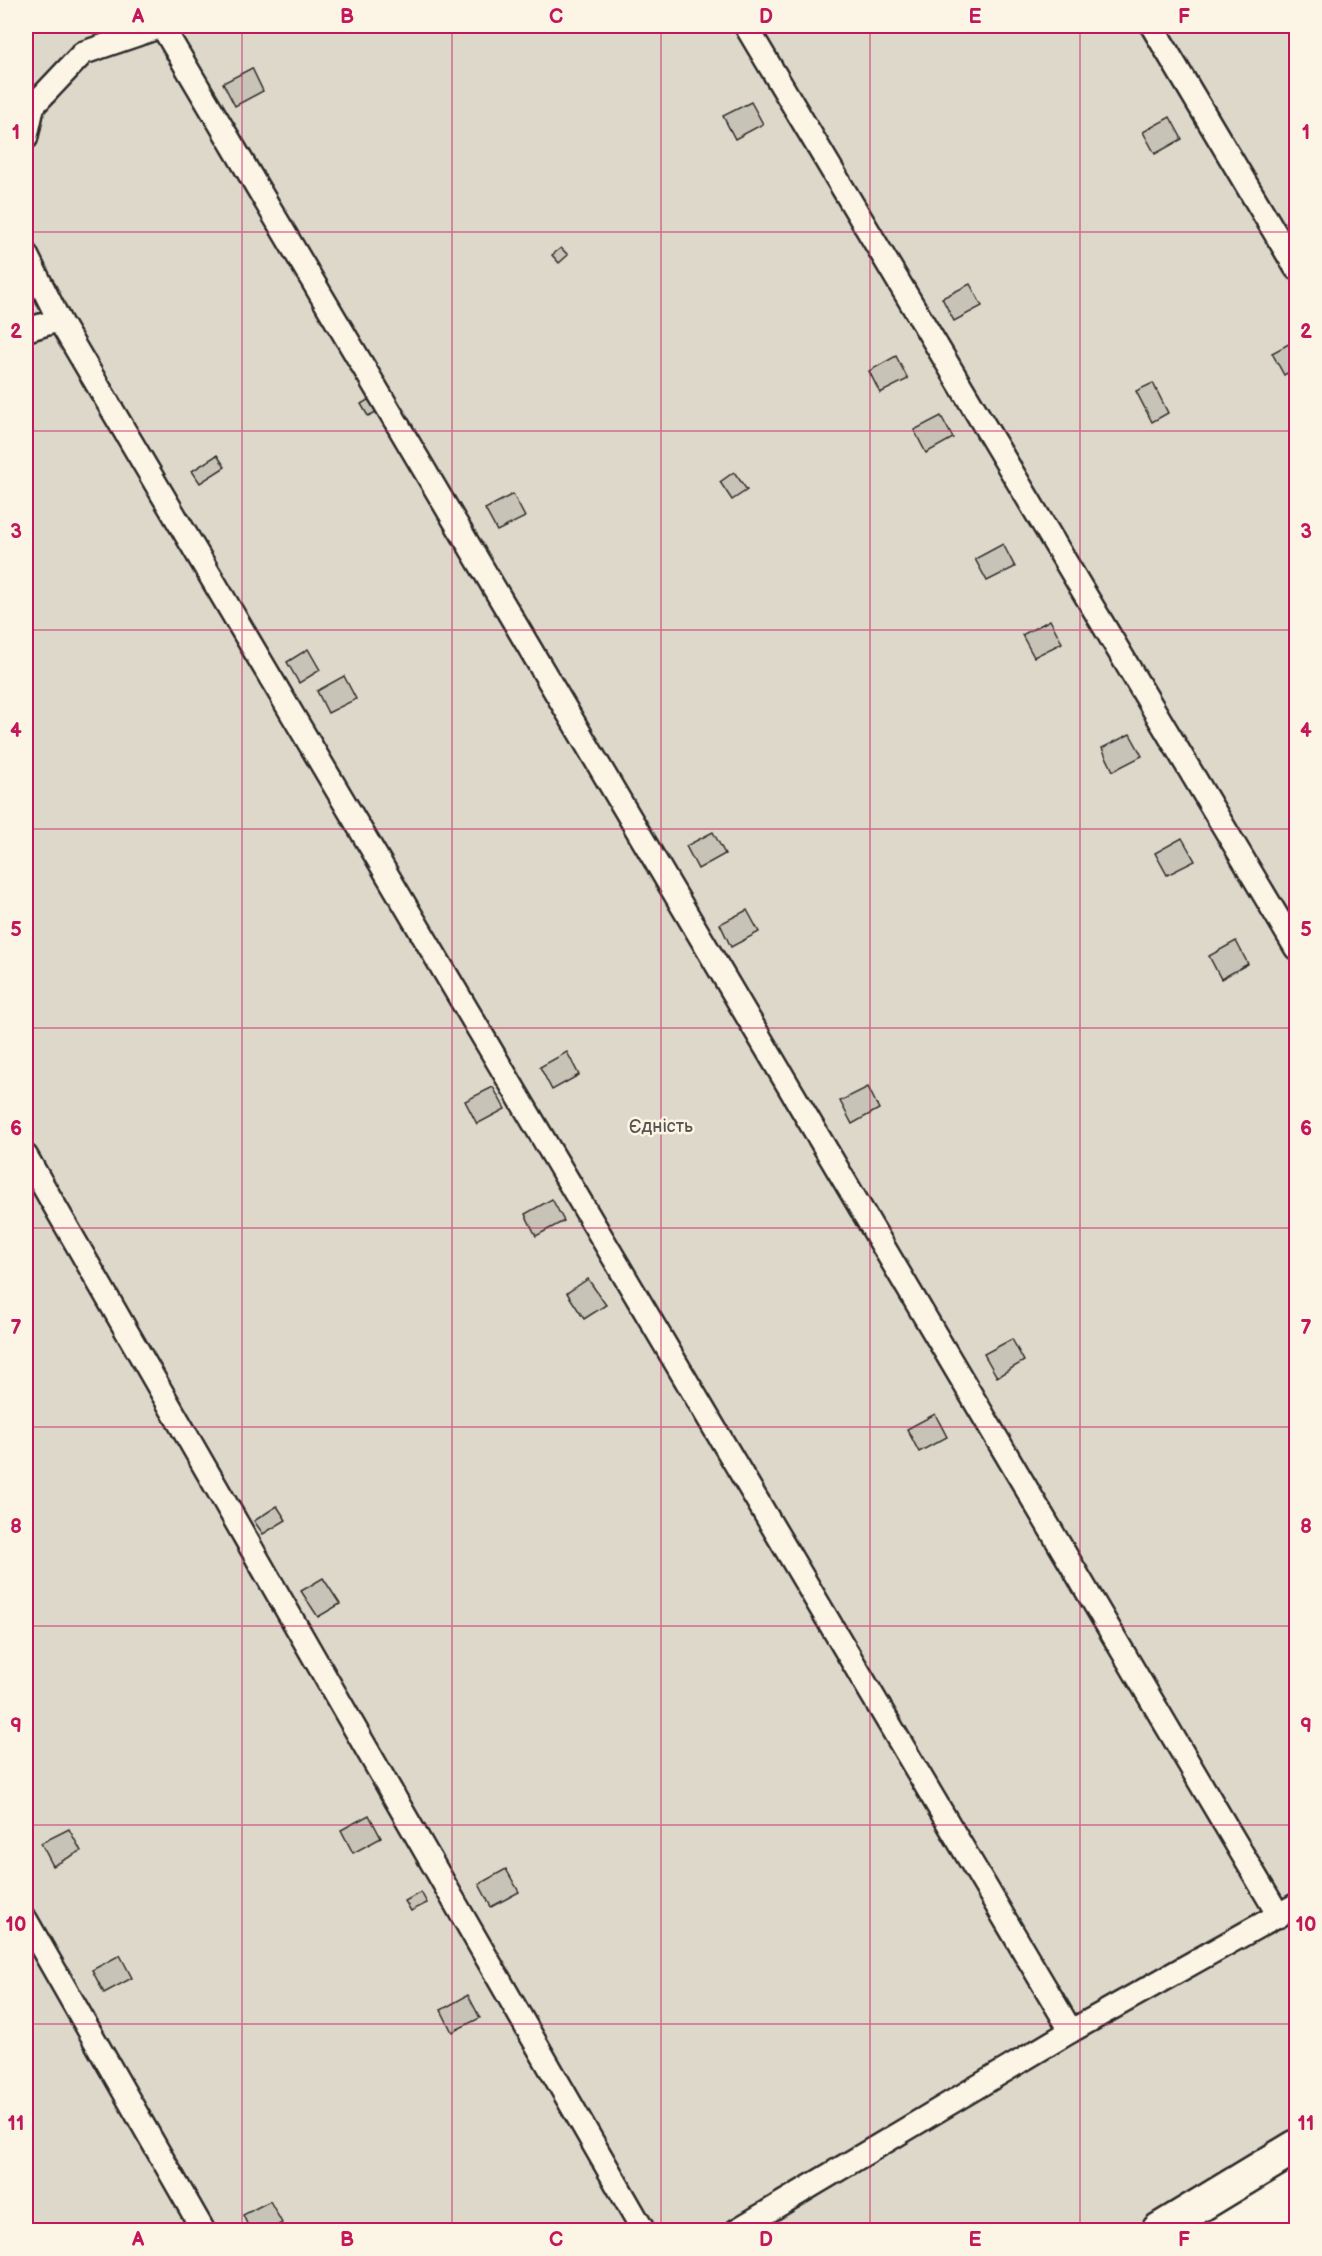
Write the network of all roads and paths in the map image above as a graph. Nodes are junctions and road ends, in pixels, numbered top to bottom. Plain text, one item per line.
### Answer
1 (162, 26) edge
2 (746, 26) edge
3 (1152, 26) edge
4 (26, 138) edge
5 (26, 254) edge
6 (1296, 268) edge
7 (59, 320) junction
8 (26, 330) edge
9 (1296, 948) edge
10 (26, 1155) edge
11 (1288, 1911) edge
12 (26, 1920) edge
13 (1071, 2031) junction
14 (1296, 2147) edge
15 (203, 2230) edge
16 (643, 2230) edge
17 (737, 2230) edge
18 (1159, 2230) edge

1 - 4 lane
1 - 11 lane
2 - 9 lane
3 - 6 lane
5 - 7 lane
7 - 8 lane
7 - 13 lane
10 - 16 lane
11 - 13 lane
12 - 15 lane
13 - 17 lane
14 - 18 street

